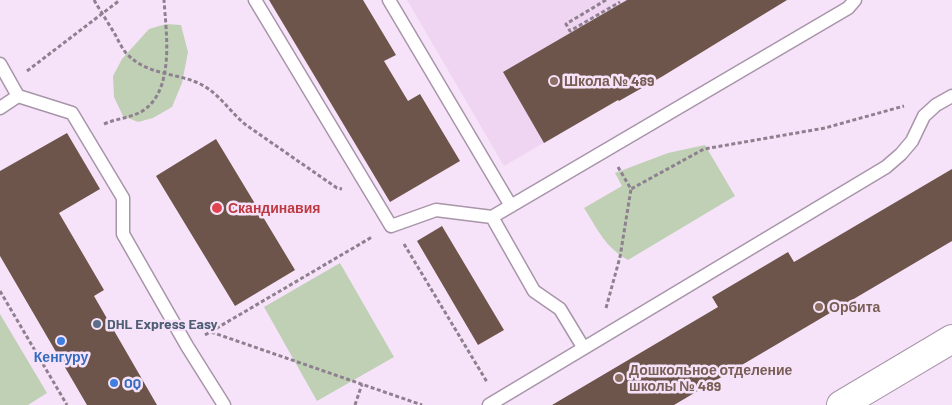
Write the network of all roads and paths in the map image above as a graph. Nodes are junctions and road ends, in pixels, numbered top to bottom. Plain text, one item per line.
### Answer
1 (94, 0) edge
2 (120, 0) edge
3 (164, 0) edge
4 (255, 0) edge
5 (389, 0) edge
6 (606, 0) edge
7 (620, 2) edge
8 (849, 2) edge
9 (102, 13) junction
10 (0, 64) edge
11 (166, 75) junction
12 (11, 83) junction
13 (18, 96) junction
14 (952, 96) edge
15 (0, 108) edge
16 (924, 116) junction
17 (85, 134) junction
18 (607, 150) junction
19 (631, 189) junction
20 (374, 198) junction
21 (511, 206) junction
22 (492, 217) junction
23 (378, 234) dead end
24 (402, 241) dead end
25 (0, 291) edge
26 (211, 332) junction
27 (205, 335) dead end
28 (598, 338) junction
29 (952, 339) edge
30 (583, 348) junction
31 (362, 384) junction
32 (490, 387) dead end
33 (67, 405) edge
34 (224, 405) edge
35 (355, 405) edge
36 (422, 405) edge
37 (488, 405) edge
38 (841, 405) edge

1 - 9 path
2 - 9 path
3 - 11 path
4 - 20 lane
5 - 21 lane
6 - 7 path
8 - 18 lane
9 - 11 path
9 - 12 path
10 - 12 lane
11 - 17 path
11 - 20 path
12 - 13 lane
13 - 15 lane
13 - 17 lane
14 - 16 lane
16 - 19 path
16 - 28 lane
17 - 34 lane
18 - 19 path
18 - 21 lane
19 - 28 path
20 - 22 lane
21 - 22 lane
22 - 30 lane
23 - 26 path
24 - 32 path
25 - 33 path
26 - 27 path
26 - 31 path
28 - 30 lane
29 - 38 main road
30 - 37 lane
31 - 35 path
31 - 36 path

